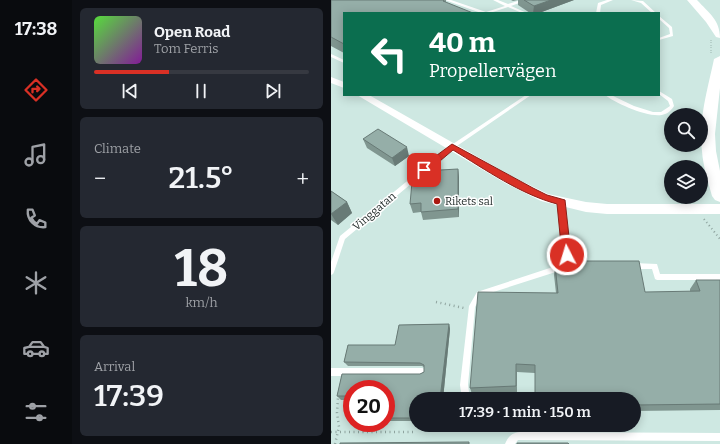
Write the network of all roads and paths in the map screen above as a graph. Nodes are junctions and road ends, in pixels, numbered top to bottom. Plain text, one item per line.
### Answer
1 (447, 0) edge
2 (495, 0) edge
3 (525, 0) edge
4 (592, 0) edge
5 (611, 0) edge
6 (633, 0) edge
7 (692, 0) edge
8 (599, 4) junction
9 (508, 6) junction
10 (483, 12) edge
11 (489, 12) edge
12 (523, 12) edge
13 (598, 12) edge
14 (653, 12) edge
15 (660, 18) edge
16 (716, 37) edge
17 (660, 40) edge
18 (331, 55) edge
19 (715, 57) edge
20 (343, 61) edge
21 (331, 80) edge
22 (343, 85) edge
23 (660, 93) edge
24 (364, 96) edge
25 (528, 96) edge
26 (609, 96) edge
27 (452, 147) junction
28 (720, 196) edge
29 (562, 202) junction
30 (720, 209) edge
31 (625, 266) edge
32 (331, 272) edge
33 (720, 277) edge
34 (436, 302) dead end
35 (471, 309) junction
36 (331, 372) edge
37 (422, 372) edge
38 (465, 392) edge
39 (340, 393) edge
40 (331, 432) edge
41 (338, 432) junction
42 (409, 432) edge
43 (527, 432) edge
44 (527, 436) junction
45 (720, 436) edge
46 (335, 444) edge
47 (509, 444) edge

1 - 10 lane
2 - 9 lane
3 - 9 lane
4 - 8 lane
5 - 8 lane
6 - 14 lane
7 - 16 street
8 - 13 lane
9 - 11 lane
9 - 12 lane
15 - 17 lane
16 - 19 path
18 - 20 lane
19 - 28 street
21 - 22 street
23 - 26 lane
24 - 27 street
25 - 27 lane, Vinggatan
27 - 29 street
27 - 32 lane, Vinggatan
29 - 30 street
29 - 35 lane
31 - 33 lane
34 - 35 path
35 - 38 lane
36 - 37 lane
39 - 41 path
40 - 41 path
41 - 42 path
41 - 46 path
43 - 44 lane
44 - 45 lane
44 - 47 lane

